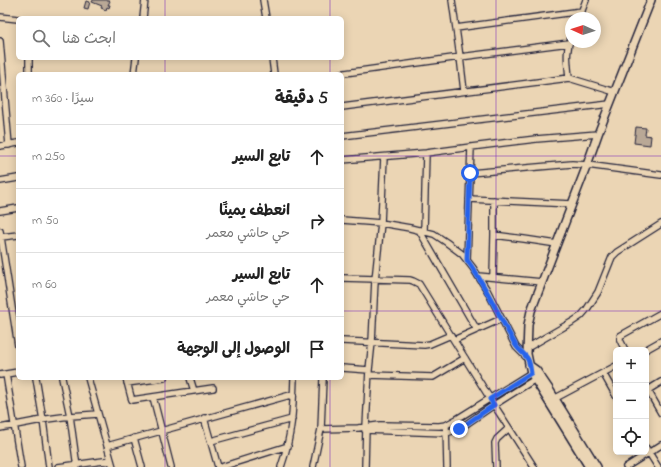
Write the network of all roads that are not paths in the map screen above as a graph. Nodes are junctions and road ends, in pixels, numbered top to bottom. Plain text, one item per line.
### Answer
1 (146, 0) edge
2 (263, 0) edge
3 (452, 0) edge
4 (586, 0) edge
5 (651, 0) edge
6 (582, 11) joint
7 (143, 16) edge
8 (266, 16) edge
9 (0, 17) edge
10 (16, 19) edge
11 (456, 28) junction
12 (0, 41) edge
13 (565, 41) edge
14 (568, 48) edge
15 (460, 57) junction
16 (29, 60) edge
17 (136, 60) edge
18 (272, 60) edge
19 (28, 72) edge
20 (134, 72) edge
21 (274, 72) edge
22 (344, 73) edge
23 (569, 78) junction
24 (464, 91) junction
25 (615, 92) junction
26 (610, 104) junction
27 (344, 108) edge
28 (598, 134) junction
29 (344, 136) edge
30 (16, 143) edge
31 (9, 145) junction
32 (0, 146) edge
33 (471, 147) junction
34 (426, 153) junction
35 (384, 157) junction
36 (344, 160) edge
37 (587, 165) junction
38 (470, 173) junction
39 (661, 175) edge
40 (16, 178) edge
41 (0, 181) edge
42 (469, 199) junction
43 (494, 200) junction
44 (572, 204) junction
45 (16, 208) edge
46 (0, 211) edge
47 (344, 220) edge
48 (381, 223) junction
49 (661, 224) edge
50 (421, 231) junction
51 (0, 234) edge
52 (16, 235) edge
53 (494, 235) junction
54 (557, 244) junction
55 (467, 260) junction
56 (478, 276) junction
57 (493, 277) junction
58 (344, 278) edge
59 (375, 280) junction
60 (542, 282) junction
61 (661, 313) edge
62 (501, 319) junction
63 (477, 330) junction
64 (16, 334) edge
65 (452, 338) junction
66 (344, 341) edge
67 (661, 341) edge
68 (372, 342) junction
69 (624, 347) edge
70 (527, 348) junction
71 (649, 348) edge
72 (465, 358) junction
73 (528, 362) junction
74 (344, 368) edge
75 (613, 368) edge
76 (533, 371) junction
77 (16, 372) edge
78 (369, 372) junction
79 (603, 373) junction
80 (3, 374) edge
81 (538, 378) junction
82 (36, 380) edge
83 (62, 380) edge
84 (89, 380) edge
85 (139, 380) edge
86 (191, 380) edge
87 (294, 380) edge
88 (323, 380) edge
89 (126, 381) edge
90 (661, 382) edge
91 (213, 388) dead end
92 (649, 388) edge
93 (194, 391) junction
94 (613, 391) edge
95 (649, 392) edge
96 (294, 394) junction
97 (153, 397) junction
98 (555, 398) junction
99 (490, 399) junction
100 (548, 402) junction
101 (494, 405) junction
102 (661, 412) edge
103 (98, 414) junction
104 (70, 416) junction
105 (204, 418) junction
106 (292, 419) junction
107 (43, 420) junction
108 (446, 425) junction
109 (15, 426) junction
110 (0, 428) edge
111 (364, 428) junction
112 (509, 428) junction
113 (321, 429) junction
114 (161, 431) junction
115 (446, 433) junction
116 (134, 438) junction
117 (210, 441) junction
118 (661, 445) edge
119 (107, 446) junction
120 (288, 446) junction
121 (649, 450) edge
122 (649, 452) edge
123 (642, 455) edge
124 (496, 459) junction
125 (111, 460) junction
126 (236, 465) edge
127 (77, 466) edge
128 (21, 467) edge
129 (49, 467) edge
130 (58, 467) edge
131 (113, 467) edge
132 (142, 467) edge
133 (171, 467) edge
134 (220, 467) edge
135 (281, 467) edge
136 (313, 467) edge
137 (365, 467) edge
138 (447, 467) edge
139 (496, 467) edge
140 (501, 467) edge
141 (534, 467) edge
142 (589, 467) edge
143 (597, 467) edge
144 (626, 467) edge
145 (658, 467) edge

1 - 7 street
2 - 8 street
3 - 11 street
4 - 6 street
5 - 25 street
6 - 11 street
9 - 10 street
11 - 15 street
12 - 31 street
13 - 15 street
14 - 23 street
15 - 22 street
15 - 24 street
16 - 19 street
17 - 20 street
18 - 21 street
23 - 24 street
23 - 25 street
24 - 27 street
25 - 26 street
26 - 28 street
26 - 29 street
28 - 33 street
28 - 37 street
30 - 31 street
31 - 32 street
33 - 34 street
33 - 38 street
34 - 35 street
34 - 50 street
35 - 36 street
35 - 48 street
37 - 38 street
37 - 39 street
37 - 44 street
38 - 42 street
40 - 41 street
42 - 43 street
42 - 55 street
43 - 44 street
43 - 53 street
44 - 54 street
45 - 46 street
47 - 48 street
48 - 50 street
48 - 59 street
49 - 70 street
50 - 55 street
50 - 63 street
51 - 52 street
51 - 64 street
53 - 54 street
53 - 57 street
54 - 60 street
55 - 56 street
56 - 57 street
56 - 62 street
57 - 60 street
58 - 59 street
59 - 65 street
59 - 68 street
60 - 70 street
61 - 69 street
62 - 63 street
62 - 73 street
63 - 65 street
65 - 68 street
65 - 72 street
66 - 68 street
67 - 71 street
68 - 78 street
70 - 73 street
72 - 78 street
72 - 99 street
73 - 76 street
74 - 78 street
75 - 79 street
76 - 81 street
76 - 99 street
77 - 80 street
78 - 111 street
79 - 94 street
79 - 98 street
80 - 109 street
81 - 98 street
81 - 100 street
81 - 101 street
82 - 107 street
83 - 104 street
84 - 103 street
85 - 89 street
86 - 93 street
87 - 96 street
88 - 113 street
89 - 97 street
90 - 92 street
91 - 93 street
93 - 97 street
95 - 102 street
96 - 105 street
96 - 106 street
97 - 114 street
98 - 100 street
98 - 143 street
99 - 101 street
99 - 108 street
100 - 142 street
101 - 112 street
101 - 115 street
103 - 104 street
103 - 119 street
104 - 107 street
104 - 127 street
105 - 114 street
105 - 117 street
106 - 117 street
106 - 120 street
107 - 109 street
107 - 129 street
108 - 111 street
108 - 115 street
109 - 110 street
109 - 128 street
111 - 113 street
111 - 115 street
111 - 137 street
112 - 124 street
112 - 141 street
113 - 136 street
114 - 116 street
114 - 133 street
115 - 138 street
116 - 119 street
116 - 132 street
117 - 134 street
118 - 121 street
119 - 125 street
120 - 126 street
120 - 135 street
122 - 145 street
123 - 144 street
124 - 139 street
124 - 140 street
125 - 127 street
125 - 131 street
126 - 134 street
127 - 130 street

